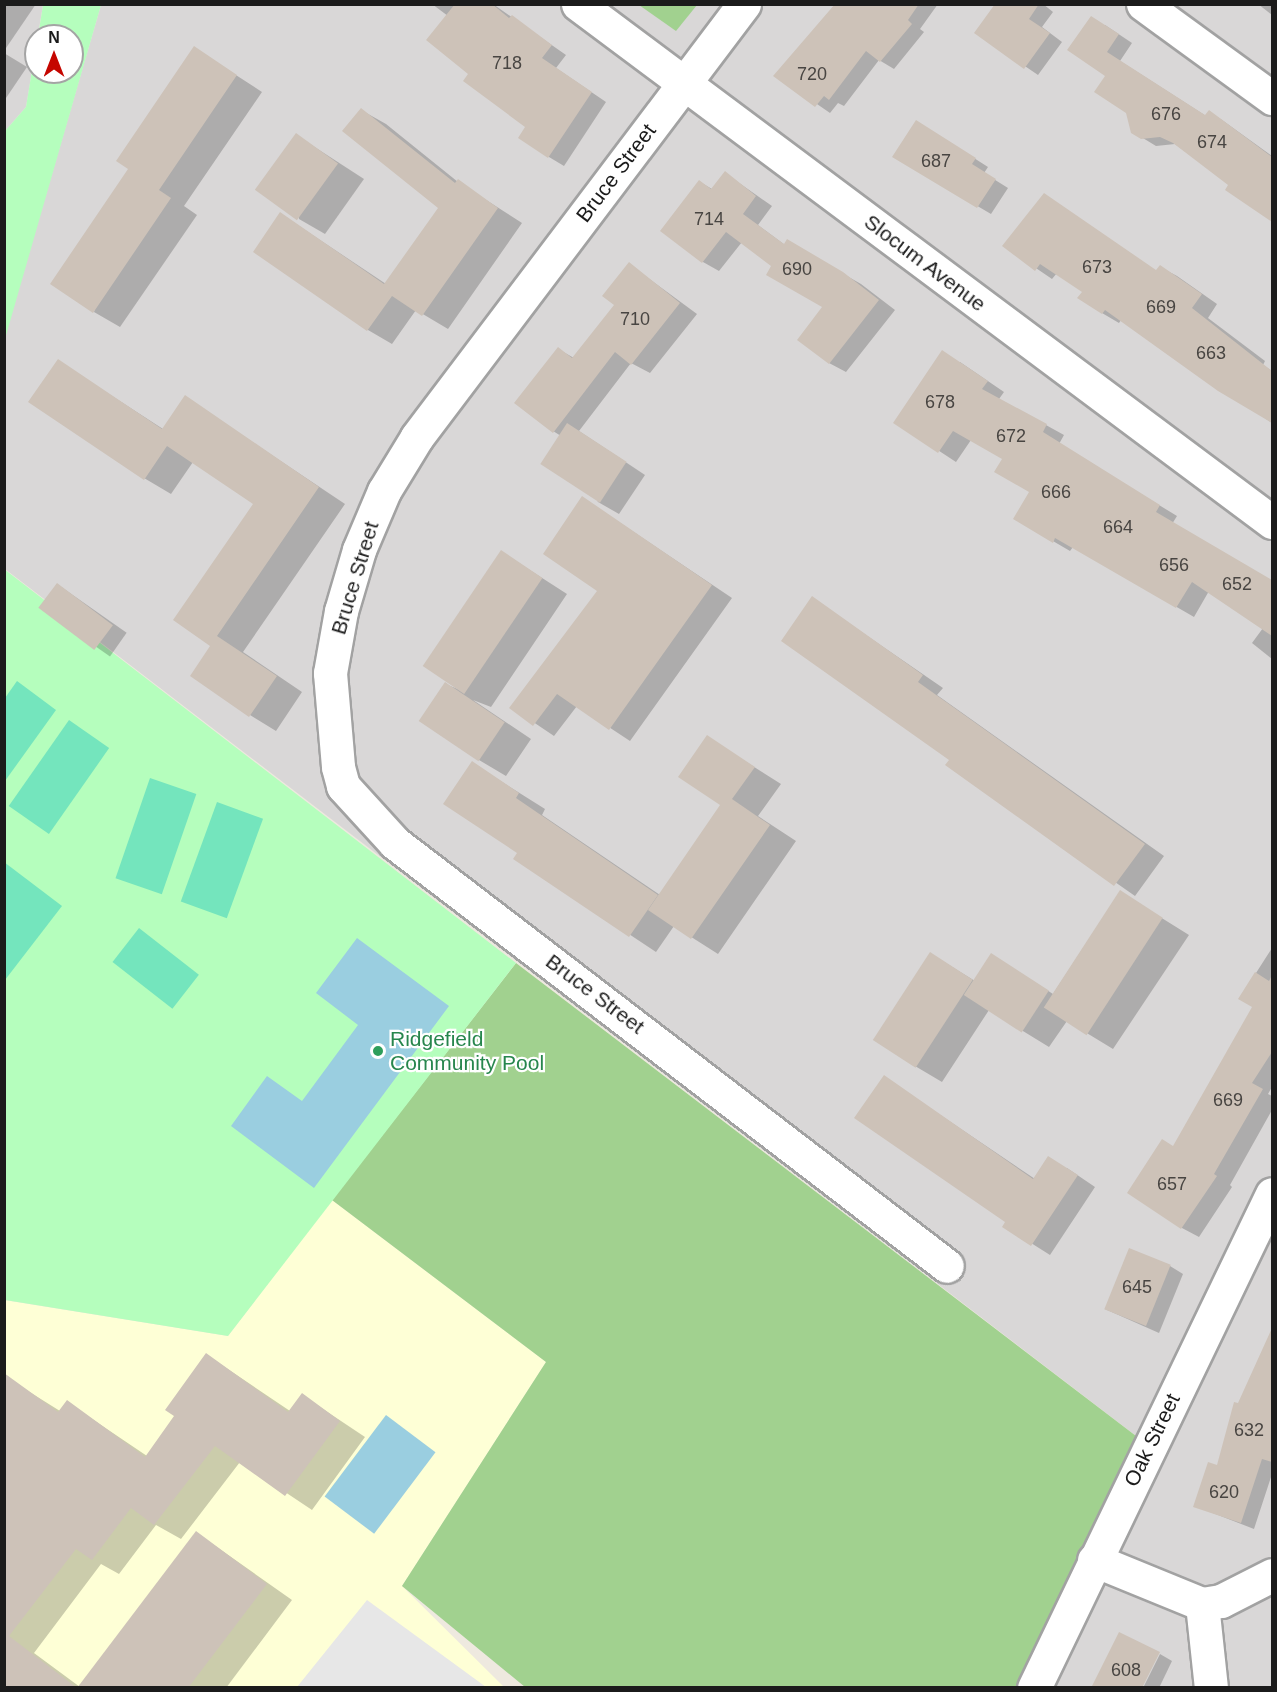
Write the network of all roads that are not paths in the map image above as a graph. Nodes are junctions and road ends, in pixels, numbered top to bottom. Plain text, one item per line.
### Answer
1 (578, 4) edge
2 (744, 4) edge
3 (1143, 4) edge
4 (684, 84) junction
5 (1272, 98) edge
6 (1272, 522) edge
7 (1272, 1194) edge
8 (947, 1266) dead end
9 (1094, 1560) junction
10 (1272, 1575) edge
11 (1202, 1604) junction
12 (1034, 1688) edge
13 (1211, 1688) edge

1 - 4 street, Slocum Avenue
2 - 4 street, Bruce Street
3 - 5 street
4 - 6 street, Slocum Avenue
4 - 8 street, Bruce Street
7 - 9 street, Oak Street
9 - 11 street
9 - 12 street, Oak Street
10 - 11 street
11 - 13 street

